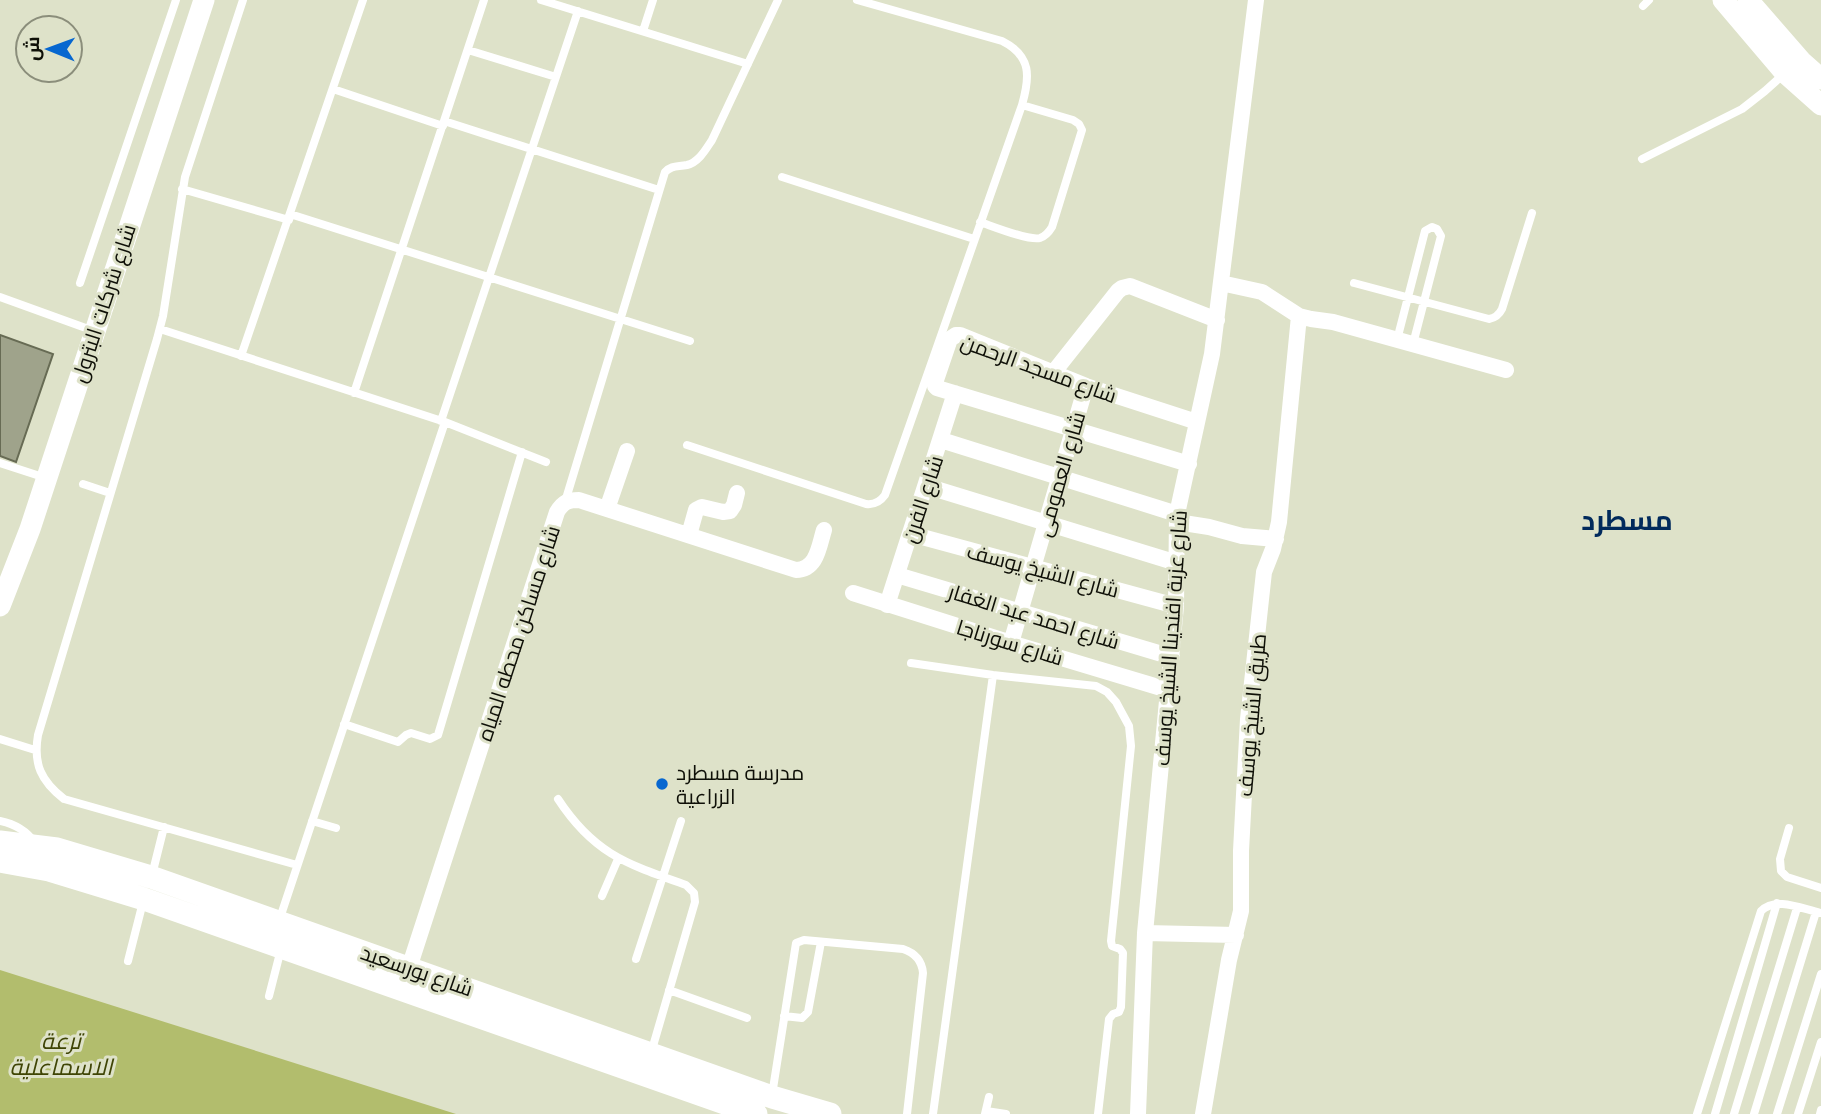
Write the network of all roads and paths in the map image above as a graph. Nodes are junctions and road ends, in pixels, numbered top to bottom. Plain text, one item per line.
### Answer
1 (176, 0) edge
2 (204, 0) edge
3 (243, 0) edge
4 (363, 0) edge
5 (485, 0) edge
6 (541, 0) edge
7 (653, 0) edge
8 (778, 0) edge
9 (857, 0) edge
10 (1256, 0) edge
11 (1723, 0) edge
12 (1748, 0) edge
13 (578, 11) junction
14 (643, 31) junction
15 (468, 51) junction
16 (748, 64) junction
17 (1785, 73) junction
18 (556, 77) junction
19 (1821, 79) edge
20 (333, 89) junction
21 (1022, 105) junction
22 (1821, 105) edge
23 (444, 123) junction
24 (533, 149) junction
25 (1642, 159) dead end
26 (782, 177) dead end
27 (182, 189) junction
28 (659, 190) junction
29 (1532, 213) dead end
30 (289, 217) junction
31 (980, 222) junction
32 (974, 239) junction
33 (401, 250) junction
34 (1416, 268) junction
35 (1432, 272) junction
36 (489, 278) junction
37 (79, 283) dead end
38 (1354, 283) dead end
39 (1221, 284) junction
40 (0, 297) edge
41 (1408, 297) junction
42 (1424, 302) junction
43 (1299, 316) junction
44 (619, 319) junction
45 (1217, 320) junction
46 (160, 329) junction
47 (94, 331) junction
48 (691, 341) dead end
49 (1405, 342) junction
50 (242, 356) junction
51 (1506, 370) dead end
52 (1053, 373) junction
53 (1086, 386) junction
54 (354, 393) junction
55 (956, 393) junction
56 (443, 422) junction
57 (1197, 422) junction
58 (1073, 429) junction
59 (941, 440) junction
60 (687, 445) dead end
61 (627, 451) dead end
62 (522, 452) junction
63 (546, 462) dead end
64 (0, 463) edge
65 (1189, 464) junction
66 (1059, 477) junction
67 (46, 478) junction
68 (83, 484) dead end
69 (926, 486) junction
70 (110, 493) junction
71 (737, 493) dead end
72 (565, 502) junction
73 (607, 509) junction
74 (1177, 518) junction
75 (1046, 523) junction
76 (824, 530) dead end
77 (911, 534) junction
78 (689, 535) junction
79 (1276, 539) junction
80 (1177, 563) junction
81 (1033, 567) junction
82 (897, 575) junction
83 (853, 593) dead end
84 (887, 605) junction
85 (0, 606) edge
86 (1176, 606) junction
87 (1020, 611) junction
88 (1010, 643) junction
89 (1172, 657) junction
90 (911, 663) dead end
91 (993, 675) junction
92 (1168, 690) junction
93 (344, 724) junction
94 (0, 739) edge
95 (35, 750) junction
96 (558, 799) dead end
97 (0, 821) edge
98 (312, 821) junction
99 (681, 821) dead end
100 (164, 827) junction
101 (336, 828) dead end
102 (1789, 828) dead end
103 (0, 842) edge
104 (37, 847) junction
105 (618, 859) junction
106 (0, 861) edge
107 (297, 865) junction
108 (663, 876) junction
109 (151, 877) junction
110 (1821, 888) edge
111 (602, 896) dead end
112 (144, 899) junction
113 (1777, 903) junction
114 (1797, 908) junction
115 (1818, 913) edge
116 (279, 922) junction
117 (1145, 933) junction
118 (1236, 935) junction
119 (821, 942) junction
120 (281, 947) junction
121 (636, 959) dead end
122 (128, 961) dead end
123 (409, 968) junction
124 (1821, 974) edge
125 (669, 990) junction
126 (269, 996) dead end
127 (785, 1016) junction
128 (747, 1018) dead end
129 (1821, 1042) edge
130 (651, 1054) junction
131 (772, 1097) junction
132 (989, 1097) dead end
133 (986, 1112) edge
134 (756, 1114) edge
135 (830, 1114) edge
136 (907, 1114) edge
137 (933, 1114) edge
138 (1006, 1114) edge
139 (1098, 1114) edge
140 (1139, 1114) edge
141 (1203, 1114) edge
142 (1697, 1114) edge
143 (1715, 1114) edge
144 (1734, 1114) edge
145 (1754, 1114) edge
146 (1777, 1114) edge
147 (1798, 1114) edge

1 - 37 lane
2 - 47 street, شارع شركات البترول
3 - 27 lane
4 - 20 lane
5 - 15 lane
6 - 13 lane
7 - 14 lane
8 - 16 lane
9 - 21 lane
10 - 39 street, شارع عزبة افندينا الشيخ يوسف
11 - 17 street
12 - 19 street
13 - 14 lane
13 - 18 lane
14 - 16 lane
15 - 18 lane
15 - 23 lane
16 - 28 lane
17 - 22 street
17 - 25 lane
18 - 24 lane
20 - 23 lane
20 - 30 lane
21 - 31 lane
21 - 31 lane
23 - 24 lane
23 - 33 lane
24 - 28 lane
24 - 36 lane
26 - 32 lane
27 - 30 lane
27 - 46 lane
28 - 44 lane
29 - 42 lane
30 - 33 lane
30 - 50 lane
31 - 32 lane
32 - 60 lane
33 - 36 lane
33 - 54 lane
34 - 35 lane
34 - 35 lane
34 - 41 lane
35 - 42 lane
36 - 44 lane
36 - 56 lane
38 - 41 lane
39 - 43 street
39 - 45 street, شارع عزبة افندينا الشيخ يوسف
40 - 47 lane
41 - 42 lane
41 - 49 lane
42 - 49 lane
43 - 49 street
43 - 79 street, طريق الشيخ يوسف
44 - 48 lane
44 - 72 lane
45 - 52 street
45 - 57 street, شارع عزبة افندينا الشيخ يوسف
46 - 50 lane
46 - 70 lane
47 - 67 street, شارع شركات البترول
49 - 51 street
50 - 54 lane
52 - 53 street, شارع مسجد الرحمن
52 - 55 street, شارع مسجد الرحمن
53 - 57 street, شارع مسجد الرحمن
53 - 58 street, شارع العمومى
54 - 56 lane
55 - 58 street
55 - 59 street, شارع الفرن
56 - 62 lane
56 - 93 lane
57 - 65 street, شارع عزبة افندينا الشيخ يوسف
58 - 65 street
58 - 66 street, شارع العمومى
59 - 66 street
59 - 69 street, شارع الفرن
61 - 73 street
62 - 63 lane
62 - 93 lane
64 - 67 lane
65 - 74 street, شارع عزبة افندينا الشيخ يوسف
66 - 74 street
66 - 75 street, شارع العمومى
67 - 85 street, شارع شركات البترول
68 - 70 lane
69 - 75 street
69 - 77 street, شارع الفرن
70 - 95 lane
71 - 78 street
72 - 73 street, شارع مساكن محطه المياه
72 - 123 street, شارع مساكن محطه المياه
73 - 78 street, شارع مساكن محطه المياه
74 - 79 street
74 - 80 street, شارع عزبة افندينا الشيخ يوسف
75 - 80 street
75 - 81 street, شارع العمومى
76 - 78 street, شارع مساكن محطه المياه
77 - 81 street, شارع الشيخ يوسف
77 - 82 street, شارع الفرن
79 - 118 street, طريق الشيخ يوسف
80 - 86 street, شارع عزبة افندينا الشيخ يوسف
81 - 86 street, شارع الشيخ يوسف
81 - 87 street, شارع العمومى
82 - 84 street, شارع الفرن
82 - 87 street, شارع احمد عبد الغفار
83 - 84 street, شارع سورناجا
84 - 88 street, شارع سورناجا
86 - 89 street, شارع عزبة افندينا الشيخ يوسف
87 - 88 street, شارع العمومى
87 - 89 street, شارع احمد عبد الغفار
88 - 92 street, شارع سورناجا
89 - 92 street, شارع عزبة افندينا الشيخ يوسف
90 - 91 lane
91 - 137 lane
91 - 139 lane
92 - 117 street, شارع عزبة افندينا الشيخ يوسف
93 - 98 lane
94 - 95 lane
95 - 100 lane
96 - 105 lane
97 - 104 lane
98 - 101 lane
98 - 107 lane
99 - 108 lane
100 - 107 lane
100 - 109 lane
102 - 110 lane
103 - 104 main road, شارع بورسعيد
104 - 109 main road, شارع بورسعيد
105 - 108 lane
105 - 111 lane
106 - 112 main road, شارع بورسعيد
107 - 116 lane
108 - 121 lane
108 - 125 lane
109 - 116 main road, شارع بورسعيد
112 - 120 main road, شارع بورسعيد
112 - 122 lane
113 - 114 lane
113 - 142 lane
113 - 143 lane
114 - 115 lane
114 - 144 lane
115 - 145 lane
116 - 123 main road, شارع بورسعيد
117 - 118 street
117 - 140 street, شارع عزبة افندينا الشيخ يوسف
118 - 141 street, طريق الشيخ يوسف
119 - 127 lane
119 - 127 lane
119 - 136 lane
120 - 126 lane
120 - 134 main road, شارع بورسعيد
123 - 130 main road, شارع بورسعيد
124 - 146 lane
125 - 128 lane
125 - 130 lane
127 - 131 lane
129 - 147 lane
130 - 131 main road, شارع بورسعيد
131 - 135 main road, شارع بورسعيد
132 - 133 lane
133 - 138 lane

